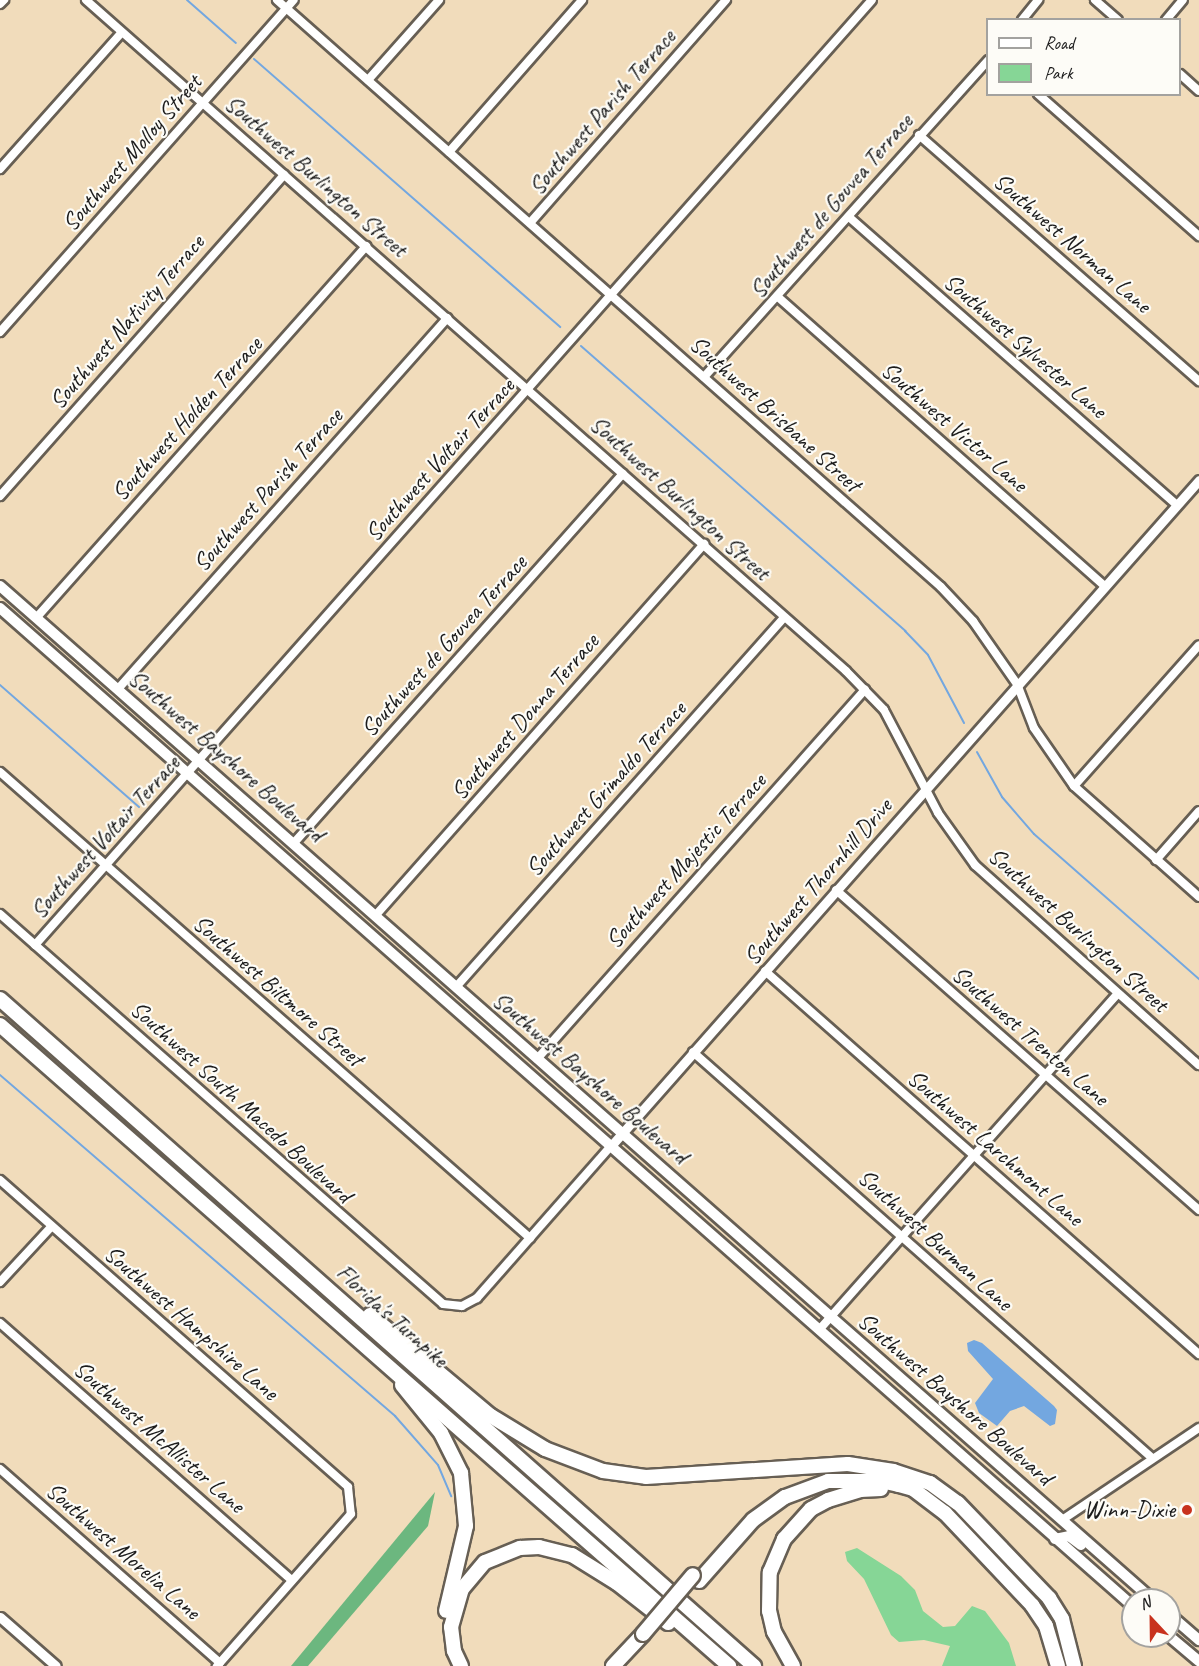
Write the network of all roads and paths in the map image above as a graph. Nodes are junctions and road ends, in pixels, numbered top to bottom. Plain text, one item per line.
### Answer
1 (4, 0) edge
2 (86, 0) edge
3 (277, 0) edge
4 (294, 0) edge
5 (439, 0) edge
6 (582, 0) edge
7 (726, 0) edge
8 (872, 0) edge
9 (1038, 0) edge
10 (1095, 0) edge
11 (1183, 0) edge
12 (0, 4) edge
13 (286, 9) junction
14 (1024, 18) edge
15 (1116, 18) edge
16 (1168, 18) edge
17 (122, 32) junction
18 (986, 61) edge
19 (1181, 76) edge
20 (368, 80) junction
21 (1199, 91) edge
22 (1040, 96) edge
23 (202, 102) junction
24 (919, 135) junction
25 (449, 152) junction
26 (0, 169) edge
27 (284, 175) junction
28 (849, 217) junction
29 (530, 223) junction
30 (1199, 237) edge
31 (366, 246) junction
32 (612, 295) junction
33 (778, 297) junction
34 (447, 318) junction
35 (0, 332) edge
36 (704, 377) junction
37 (1199, 381) edge
38 (528, 389) junction
39 (623, 474) junction
40 (1199, 480) edge
41 (0, 496) edge
42 (1177, 505) junction
43 (704, 544) junction
44 (0, 586) edge
45 (1105, 586) junction
46 (0, 601) edge
47 (0, 608) edge
48 (37, 617) junction
49 (784, 617) junction
50 (32, 636) junction
51 (1199, 645) edge
52 (103, 676) junction
53 (1017, 684) junction
54 (118, 689) junction
55 (865, 689) junction
56 (199, 761) junction
57 (0, 772) edge
58 (188, 773) junction
59 (1074, 786) junction
60 (925, 789) junction
61 (1199, 811) edge
62 (293, 844) junction
63 (1156, 860) junction
64 (106, 866) junction
65 (836, 890) junction
66 (1199, 897) edge
67 (0, 914) edge
68 (375, 916) junction
69 (35, 945) junction
70 (386, 949) junction
71 (765, 971) junction
72 (456, 987) junction
73 (1117, 994) junction
74 (0, 999) edge
75 (464, 1017) junction
76 (0, 1024) edge
77 (522, 1045) junction
78 (693, 1052) junction
79 (537, 1059) junction
80 (1199, 1065) edge
81 (1046, 1075) junction
82 (622, 1133) junction
83 (610, 1147) junction
84 (974, 1156) junction
85 (0, 1180) edge
86 (1199, 1210) edge
87 (52, 1226) junction
88 (903, 1237) junction
89 (530, 1238) junction
90 (296, 1259) junction
91 (0, 1282) edge
92 (462, 1306) joint
93 (830, 1318) junction
94 (0, 1323) edge
95 (819, 1330) junction
96 (1199, 1354) edge
97 (379, 1359) junction
98 (1199, 1428) edge
99 (1151, 1457) junction
100 (870, 1467) junction
101 (0, 1469) edge
102 (990, 1482) junction
103 (926, 1499) junction
104 (1062, 1520) junction
105 (1055, 1539) junction
106 (1112, 1563) junction
107 (696, 1578) junction
108 (292, 1580) junction
109 (1140, 1588) edge
110 (1121, 1596) edge
111 (0, 1617) edge
112 (1181, 1624) edge
113 (646, 1636) junction
114 (1199, 1640) edge
115 (1181, 1646) edge
116 (1199, 1661) edge
117 (219, 1665) edge
118 (56, 1666) edge
119 (452, 1666) edge
120 (461, 1666) edge
121 (613, 1666) edge
122 (624, 1666) edge
123 (724, 1666) edge
124 (729, 1666) edge
125 (754, 1666) edge
126 (793, 1666) edge
127 (1058, 1666) edge
128 (1074, 1666) edge

1 - 12 street
2 - 17 street, Southwest Burlington Street
3 - 13 street, Southwest Brisbane Street
4 - 13 street, Southwest Molloy Street
5 - 20 street
6 - 25 street
7 - 29 street, Southwest Parish Terrace
8 - 32 street, Southwest Voltair Terrace
9 - 14 street
10 - 15 street
11 - 16 street
13 - 20 street, Southwest Brisbane Street
13 - 23 street, Southwest Molloy Street
17 - 23 street, Southwest Burlington Street
17 - 26 street
18 - 24 street, Southwest de Gouvea Terrace
19 - 21 street
20 - 25 street, Southwest Brisbane Street
22 - 30 street
23 - 27 street, Southwest Burlington Street
23 - 35 street, Southwest Molloy Street
24 - 28 street, Southwest de Gouvea Terrace
24 - 37 street, Southwest Norman Lane
25 - 29 street, Southwest Brisbane Street
27 - 31 street, Southwest Burlington Street
27 - 41 street, Southwest Nativity Terrace
28 - 33 street, Southwest de Gouvea Terrace
28 - 42 street, Southwest Sylvester Lane
29 - 32 street, Southwest Brisbane Street
31 - 34 street, Southwest Burlington Street
31 - 48 street, Southwest Holden Terrace
32 - 36 street, Southwest Brisbane Street
32 - 38 street, Southwest Voltair Terrace
33 - 36 street, Southwest de Gouvea Terrace
33 - 45 street, Southwest Victor Lane
34 - 38 street, Southwest Burlington Street
34 - 54 street, Southwest Parish Terrace
36 - 53 street, Southwest Brisbane Street
38 - 39 street, Southwest Burlington Street
38 - 56 street, Southwest Voltair Terrace
39 - 43 street, Southwest Burlington Street
39 - 62 street, Southwest de Gouvea Terrace
40 - 42 street, Southwest Thornhill Drive
42 - 45 street, Southwest Thornhill Drive
43 - 49 street, Southwest Burlington Street
43 - 68 street, Southwest Donna Terrace
44 - 48 main road, Southwest Bayshore Boulevard
45 - 53 street, Southwest Thornhill Drive
46 - 48 main road
47 - 50 main road, Southwest Bayshore Boulevard
48 - 52 main road, Southwest Bayshore Boulevard
49 - 55 street, Southwest Burlington Street
49 - 72 street, Southwest Grimaldo Terrace
50 - 52 main road
50 - 58 main road, Southwest Bayshore Boulevard
51 - 59 street
52 - 54 main road, Southwest Bayshore Boulevard
53 - 59 street, Southwest Brisbane Street
53 - 60 street, Southwest Thornhill Drive
54 - 56 main road, Southwest Bayshore Boulevard
55 - 60 street, Southwest Burlington Street
55 - 79 street, Southwest Majestic Terrace
56 - 58 street, Southwest Voltair Terrace
56 - 62 main road, Southwest Bayshore Boulevard
57 - 64 street, Southwest Biltmore Street
58 - 64 street, Southwest Voltair Terrace
58 - 70 main road, Southwest Bayshore Boulevard
59 - 63 street, Southwest Brisbane Street
60 - 65 street, Southwest Thornhill Drive
60 - 73 street, Southwest Burlington Street
61 - 63 street
62 - 68 main road, Southwest Bayshore Boulevard
63 - 66 street, Southwest Brisbane Street
64 - 69 street, Southwest Voltair Terrace
64 - 89 street, Southwest Biltmore Street
65 - 71 street, Southwest Thornhill Drive
65 - 81 street, Southwest Trenton Lane
67 - 69 street, Southwest South Macedo Boulevard
68 - 72 main road, Southwest Bayshore Boulevard
69 - 92 street, Southwest South Macedo Boulevard
70 - 72 main road
70 - 75 main road, Southwest Bayshore Boulevard
71 - 78 street, Southwest Thornhill Drive
71 - 84 street, Southwest Larchmont Lane
72 - 77 main road, Southwest Bayshore Boulevard
73 - 80 street, Southwest Burlington Street
73 - 81 street
74 - 90 highway, Florida's Turnpike
75 - 77 main road
75 - 83 main road, Southwest Bayshore Boulevard
76 - 97 highway, Florida's Turnpike
77 - 79 main road, Southwest Bayshore Boulevard
78 - 82 street, Southwest Thornhill Drive
78 - 88 street, Southwest Burman Lane
79 - 82 main road, Southwest Bayshore Boulevard
81 - 84 street
81 - 86 street, Southwest Trenton Lane
82 - 83 street, Southwest Thornhill Drive
82 - 93 main road, Southwest Bayshore Boulevard
83 - 89 street, Southwest Thornhill Drive
83 - 95 main road, Southwest Bayshore Boulevard
84 - 88 street
84 - 96 street, Southwest Larchmont Lane
85 - 87 street, Southwest Hampshire Lane
87 - 91 street
87 - 108 street, Southwest Hampshire Lane
88 - 93 street
88 - 99 street, Southwest Burman Lane
89 - 92 street, Southwest Thornhill Drive
90 - 100 highway
90 - 125 highway, Florida's Turnpike
93 - 95 street
93 - 104 main road, Southwest Bayshore Boulevard
94 - 108 street, Southwest McAllister Lane
95 - 102 main road, Southwest Bayshore Boulevard
97 - 119 highway
97 - 124 highway, Florida's Turnpike
98 - 99 street
99 - 104 street
100 - 107 highway
100 - 128 highway
101 - 117 street, Southwest Morelia Lane
102 - 104 main road
102 - 105 main road, Southwest Bayshore Boulevard
103 - 107 highway
103 - 126 highway
103 - 127 highway
104 - 106 main road, Southwest Bayshore Boulevard
105 - 106 main road
105 - 110 main road, Southwest Bayshore Boulevard
106 - 109 main road, Southwest Bayshore Boulevard
107 - 113 highway, bridge
108 - 117 street
111 - 118 street
112 - 114 main road
113 - 121 highway
113 - 122 highway
115 - 116 main road
120 - 123 highway

